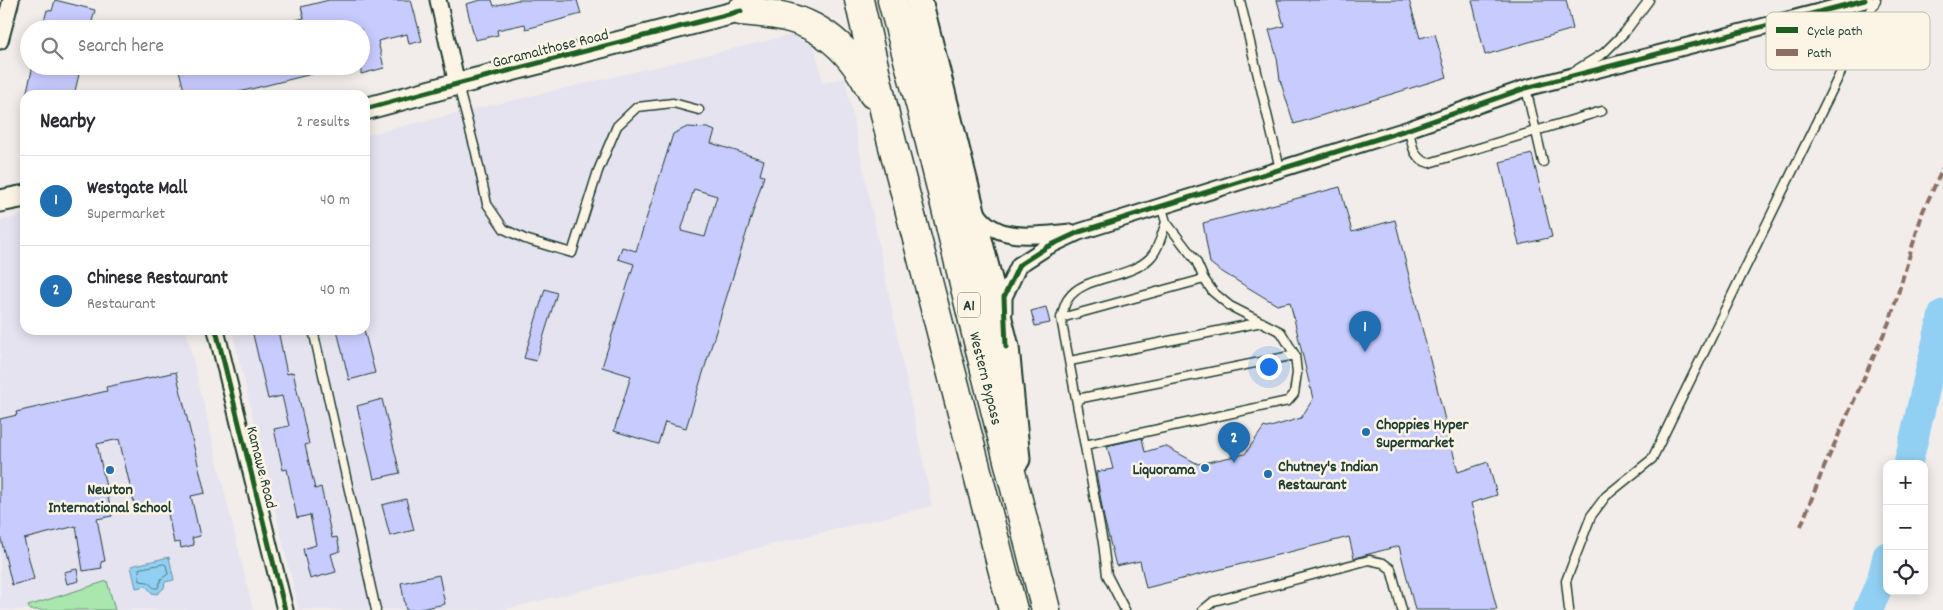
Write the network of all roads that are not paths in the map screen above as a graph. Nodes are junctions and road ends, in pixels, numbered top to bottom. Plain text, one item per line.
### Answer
1 (11, 0) edge
2 (438, 0) edge
3 (770, 0) edge
4 (859, 0) edge
5 (892, 0) edge
6 (919, 0) edge
7 (1240, 0) edge
8 (1649, 0) edge
9 (1866, 0) edge
10 (1876, 0) edge
11 (741, 11) junction
12 (1819, 12) edge
13 (1870, 12) edge
14 (1766, 26) edge
15 (0, 41) edge
16 (1842, 70) edge
17 (1563, 78) junction
18 (457, 84) junction
19 (1526, 88) junction
20 (370, 108) edge
21 (699, 110) dead end
22 (1602, 111) dead end
23 (887, 123) junction
24 (1409, 129) junction
25 (1536, 130) junction
26 (1543, 162) dead end
27 (1280, 168) junction
28 (966, 190) junction
29 (20, 197) edge
30 (0, 201) edge
31 (1161, 205) junction
32 (1166, 222) junction
33 (1079, 232) junction
34 (1204, 279) junction
35 (1061, 318) junction
36 (1262, 322) junction
37 (217, 335) edge
38 (314, 335) edge
39 (1006, 347) junction
40 (1295, 355) junction
41 (1070, 361) junction
42 (1077, 399) junction
43 (1085, 445) junction
44 (1022, 513) junction
45 (285, 610) edge
46 (376, 610) edge
47 (1013, 610) edge
48 (1046, 610) edge
49 (1125, 610) edge
50 (1203, 610) edge
51 (1402, 610) edge
52 (1569, 610) edge

1 - 15 street
2 - 18 street
3 - 11 main road
4 - 23 highway, Western Bypass / A1
5 - 44 highway, Western Bypass / A1
6 - 28 main road
7 - 27 lane
8 - 17 lane
9 - 12 street
10 - 13 lane
11 - 18 street, Garamalthose Road
11 - 23 highway
14 - 17 street
16 - 52 lane
17 - 19 street
18 - 20 street, Garamalthose Road
18 - 21 lane
19 - 24 street
19 - 25 lane
22 - 25 lane
23 - 47 highway, Western Bypass / A1
24 - 25 lane
24 - 27 street
25 - 26 lane
27 - 31 street
28 - 33 street
28 - 39 main road
29 - 30 street
31 - 32 lane
31 - 33 street
32 - 34 lane
32 - 35 lane
33 - 39 street
34 - 35 lane
34 - 36 lane
35 - 41 lane
36 - 40 lane
36 - 41 lane
37 - 45 street, Kamawe Road
38 - 46 lane
39 - 44 main road
40 - 42 lane
40 - 43 lane
41 - 42 lane
42 - 43 lane
43 - 49 lane
44 - 48 highway, Western Bypass / A1
50 - 51 lane

